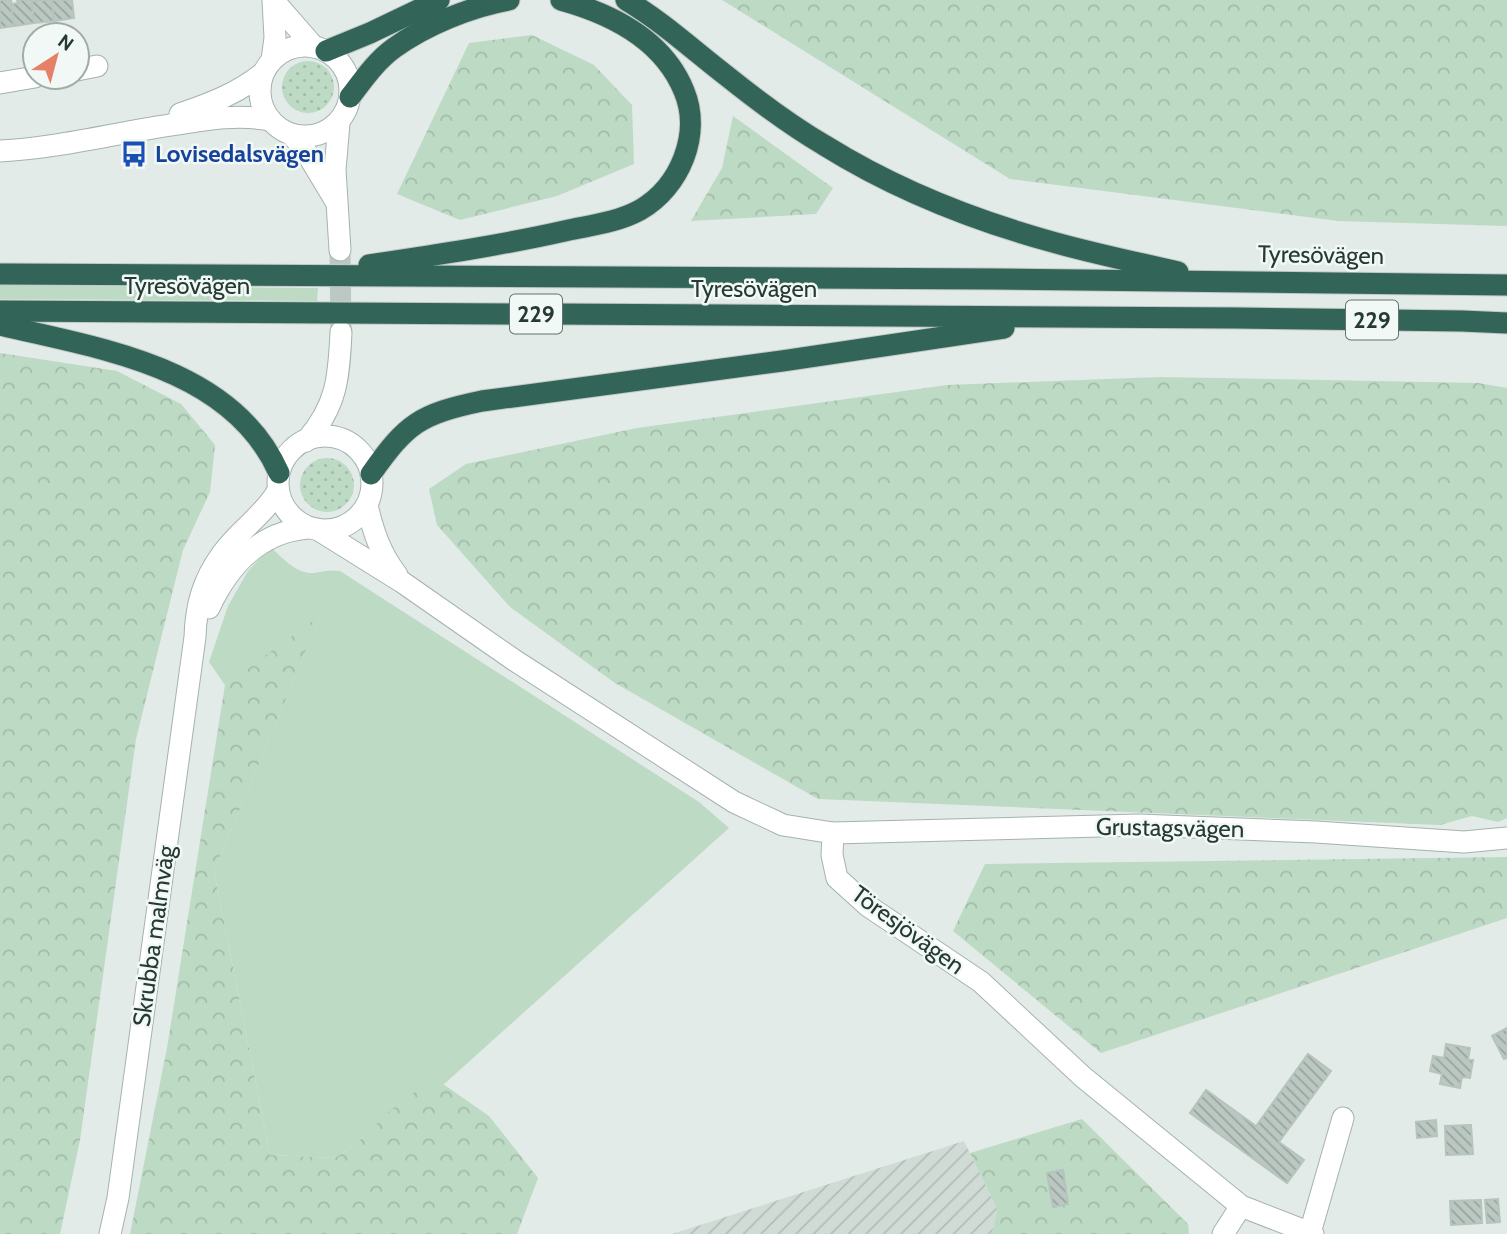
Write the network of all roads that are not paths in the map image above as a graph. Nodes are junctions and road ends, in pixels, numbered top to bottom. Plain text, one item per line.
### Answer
1 (274, 0) edge
2 (439, 0) edge
3 (509, 0) edge
4 (561, 0) edge
5 (626, 0) edge
6 (320, 49) junction
7 (268, 66) junction
8 (21, 79) edge
9 (0, 82) edge
10 (350, 97) junction
11 (270, 120) junction
12 (339, 122) junction
13 (132, 131) junction
14 (292, 135) junction
15 (0, 151) edge
16 (336, 201) junction
17 (340, 250) tunnel mouth
18 (0, 274) edge
19 (301, 275) junction
20 (1216, 280) junction
21 (1507, 285) edge
22 (0, 311) edge
23 (1072, 317) junction
24 (1507, 323) edge
25 (0, 325) edge
26 (341, 332) tunnel mouth
27 (336, 391) junction
28 (306, 440) junction
29 (357, 446) junction
30 (370, 474) junction
31 (278, 483) junction
32 (367, 505) junction
33 (312, 528) junction
34 (402, 582) junction
35 (195, 636) junction
36 (833, 833) junction
37 (1507, 838) edge
38 (1343, 1118) dead end
39 (1241, 1206) junction
40 (110, 1234) edge
41 (1223, 1234) edge
42 (1312, 1234) edge

1 - 6 street
1 - 7 street
2 - 6 highway
3 - 10 highway
4 - 19 highway
5 - 20 highway
6 - 7 street
6 - 10 street
7 - 11 street
7 - 13 street
8 - 9 street
10 - 12 street
11 - 13 street
11 - 14 street
12 - 14 street
12 - 16 street
13 - 15 street
14 - 16 street
16 - 17 street
18 - 19 highway, Tyresövägen / 229
19 - 20 highway, Tyresövägen / 229
20 - 21 highway, Tyresövägen / 229
22 - 23 highway, Tyresövägen / 229
23 - 24 highway, Tyresövägen / 229
23 - 30 highway
25 - 31 highway
26 - 27 street
27 - 28 street
27 - 29 street
28 - 29 street
28 - 31 street
29 - 30 street
30 - 32 street
31 - 33 street
31 - 35 street, Skrubba malmväg
32 - 33 street
32 - 34 street
33 - 34 street
33 - 35 street, Skrubba malmväg
34 - 36 street
35 - 40 street, Skrubba malmväg
36 - 37 street, Grustagsvägen
36 - 39 street, Töresjövägen
38 - 42 street
39 - 41 street
39 - 42 street, Töresjövägen

